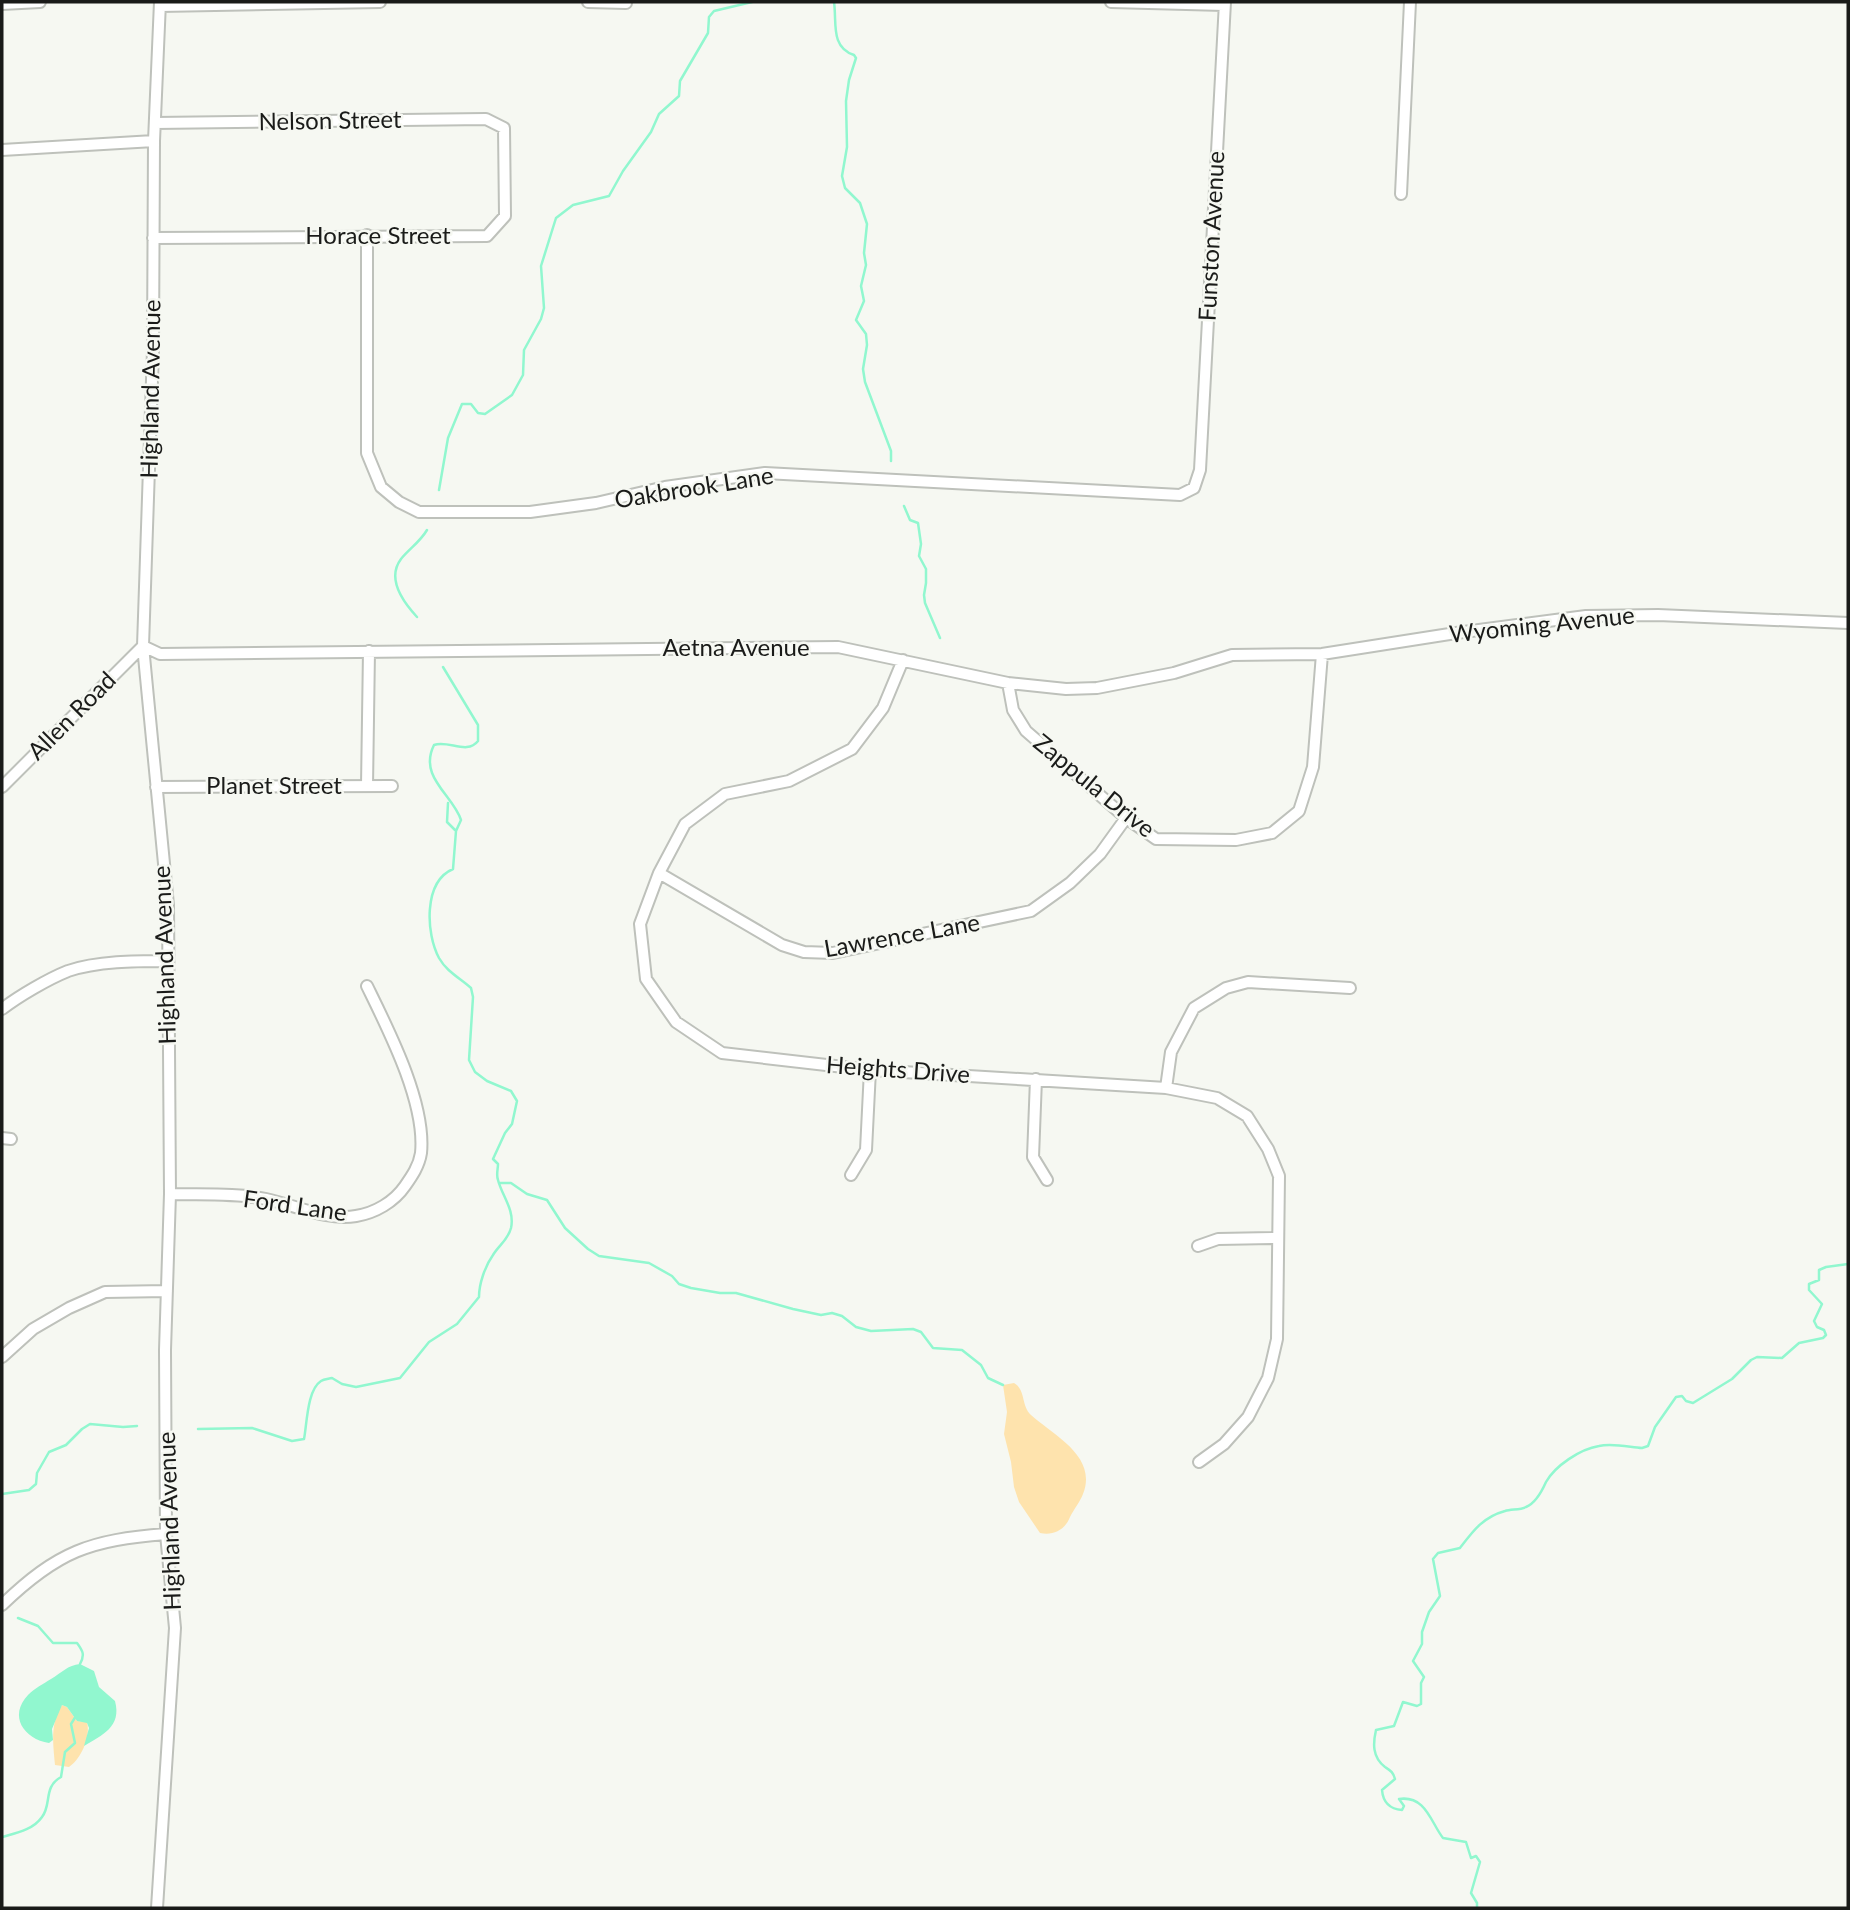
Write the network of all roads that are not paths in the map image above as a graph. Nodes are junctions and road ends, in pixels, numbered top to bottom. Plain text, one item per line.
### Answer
1 (40, 2) edge
2 (380, 2) edge
3 (588, 2) edge
4 (1111, 2) edge
5 (1410, 2) edge
6 (626, 3) edge
7 (1224, 3) edge
8 (2, 4) edge
9 (160, 4) edge
10 (155, 123) junction
11 (504, 128) joint
12 (155, 141) junction
13 (2, 150) edge
14 (1401, 194) dead end
15 (368, 235) junction
16 (153, 238) junction
17 (1200, 470) joint
18 (1848, 623) edge
19 (143, 646) junction
20 (369, 651) junction
21 (1322, 654) junction
22 (903, 660) junction
23 (1008, 683) junction
24 (367, 786) junction
25 (392, 786) dead end
26 (2, 787) edge
27 (156, 787) junction
28 (1126, 818) junction
29 (659, 873) junction
30 (166, 961) junction
31 (367, 986) dead end
32 (1350, 988) dead end
33 (2, 1009) edge
34 (870, 1070) junction
35 (1036, 1079) junction
36 (1166, 1088) junction
37 (851, 1175) dead end
38 (1047, 1180) dead end
39 (170, 1194) junction
40 (1277, 1238) junction
41 (1198, 1246) dead end
42 (167, 1291) junction
43 (2, 1357) edge
44 (1199, 1462) dead end
45 (166, 1534) junction
46 (2, 1605) edge
47 (157, 1908) edge

1 - 8 street
2 - 9 street
3 - 6 street
4 - 7 street
5 - 14 street
7 - 17 street, Funston Avenue
9 - 10 street, Highland Avenue
10 - 11 street, Nelson Street
10 - 12 street, Highland Avenue
11 - 15 street, Horace Street
12 - 13 street
12 - 16 street, Highland Avenue
15 - 16 street, Horace Street
15 - 17 street, Oakbrook Lane
16 - 19 street, Highland Avenue
18 - 21 street, Wyoming Avenue
19 - 20 street, Aetna Avenue
19 - 26 street, Allen Road
19 - 27 street, Highland Avenue
20 - 22 street, Aetna Avenue
20 - 24 street
21 - 23 street, Aetna Avenue
21 - 28 street, Zappula Drive
22 - 23 street, Aetna Avenue
22 - 29 street, Heights Drive
23 - 28 street, Zappula Drive
24 - 25 street, Planet Street
24 - 27 street, Planet Street
27 - 30 street, Highland Avenue
28 - 29 street, Lawrence Lane
29 - 34 street, Heights Drive
30 - 33 street
30 - 39 street, Highland Avenue
31 - 39 street, Ford Lane
32 - 36 street
34 - 35 street, Heights Drive
34 - 37 street
35 - 36 street, Heights Drive
35 - 38 street
36 - 40 street, Heights Drive
39 - 42 street, Highland Avenue
40 - 41 street
40 - 44 street, Heights Drive
42 - 43 street
42 - 45 street, Highland Avenue
45 - 46 street
45 - 47 street, Highland Avenue

